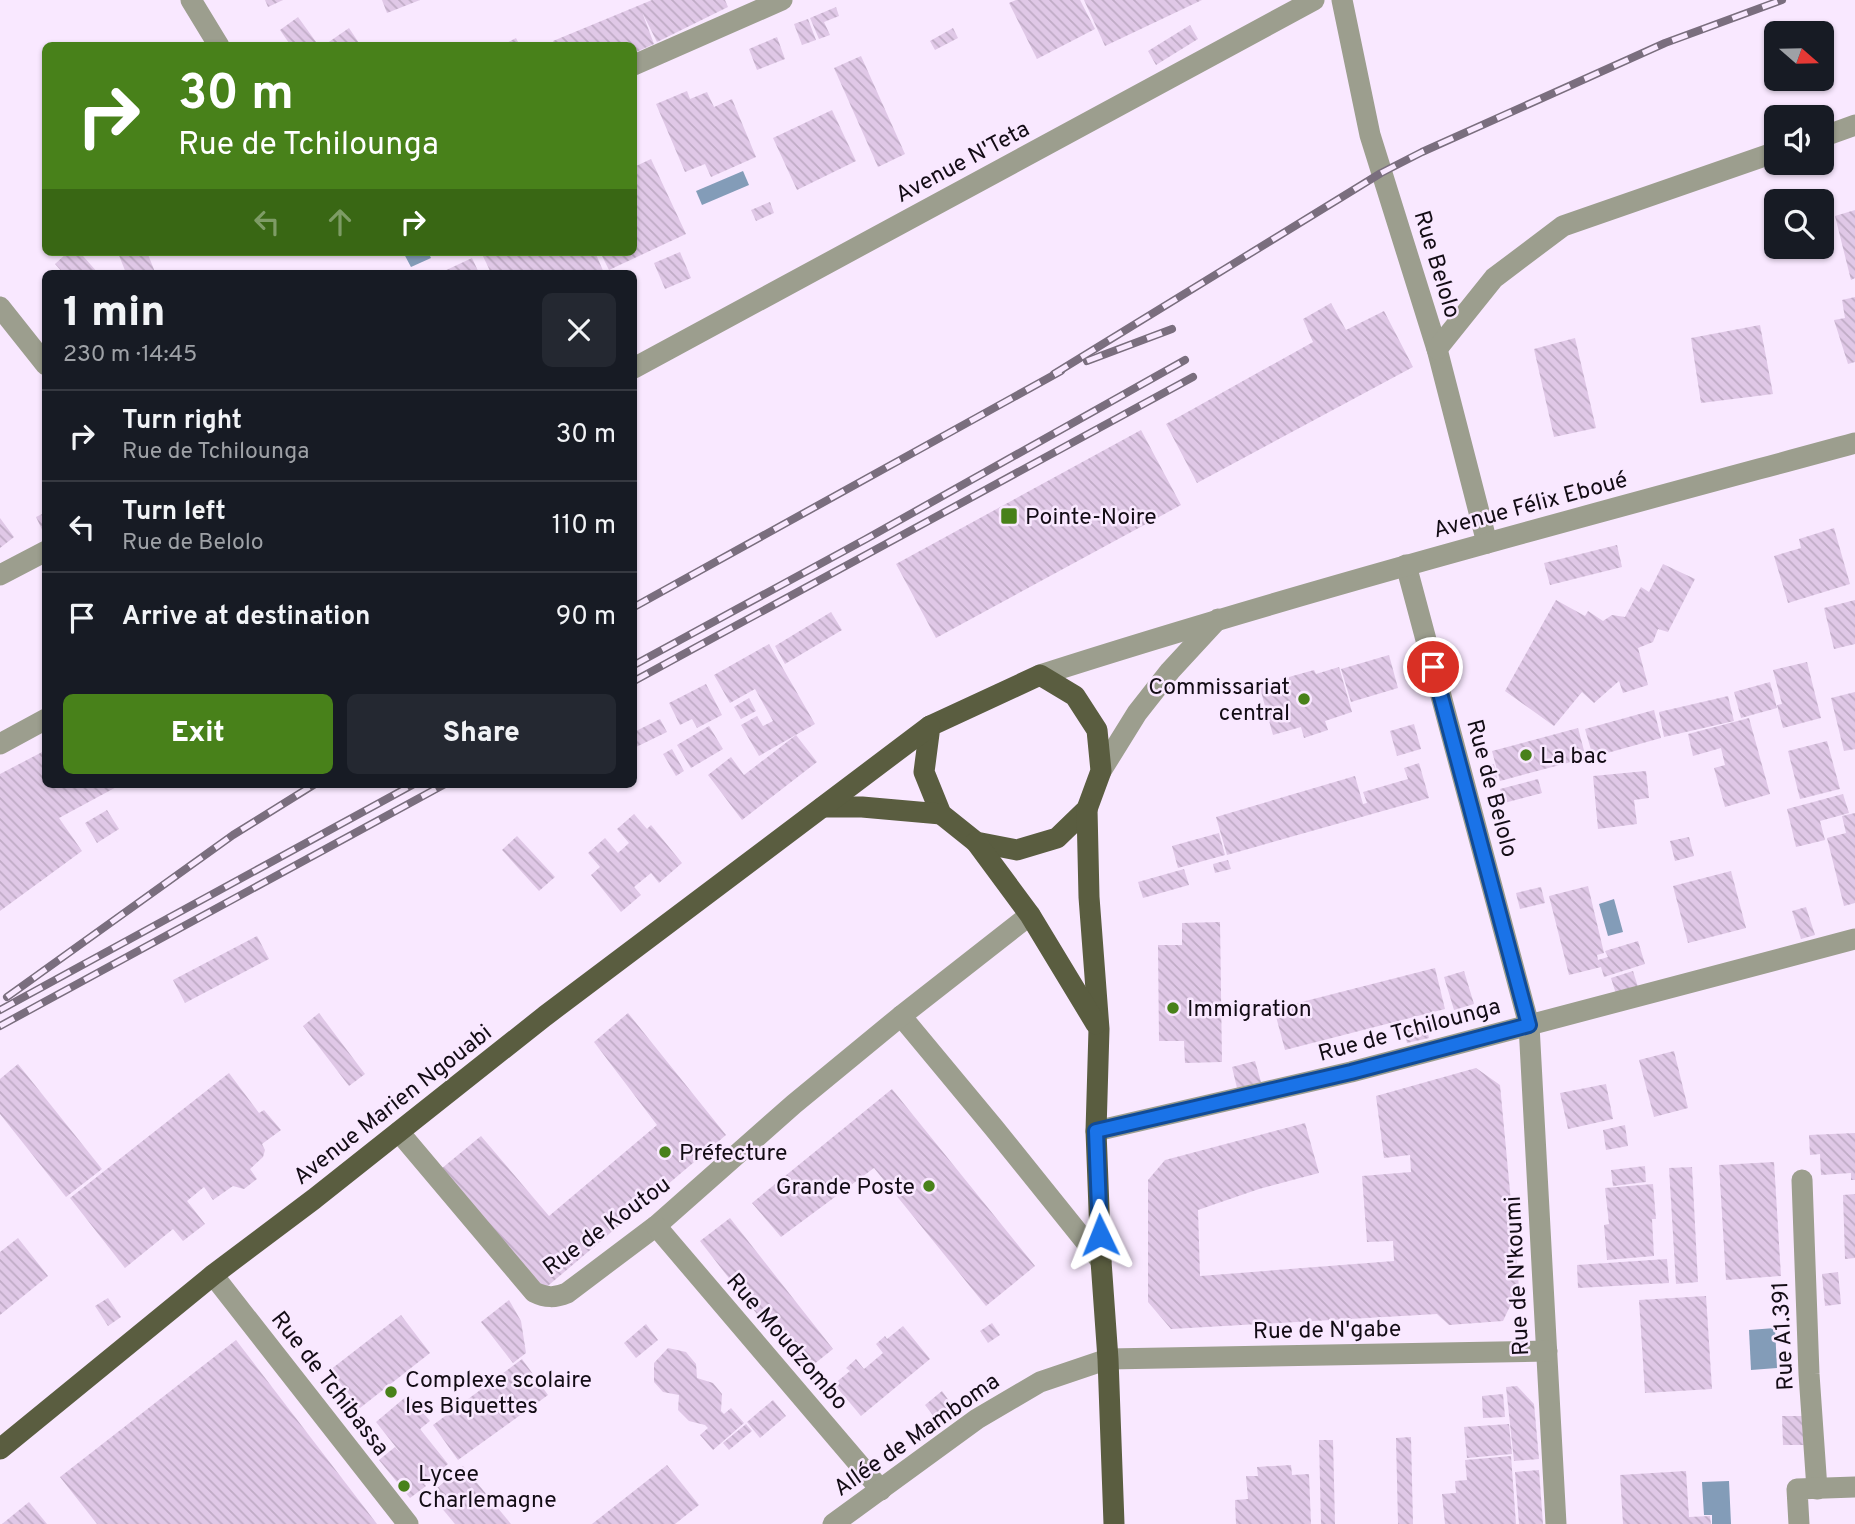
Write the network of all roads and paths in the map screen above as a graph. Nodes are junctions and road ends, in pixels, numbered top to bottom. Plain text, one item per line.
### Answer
1 (191, 0) edge
2 (782, 0) edge
3 (1314, 0) edge
4 (1342, 0) edge
5 (217, 42) edge
6 (637, 64) edge
7 (1855, 125) edge
8 (1834, 132) edge
9 (1764, 156) edge
10 (0, 307) edge
11 (1437, 349) junction
12 (42, 360) edge
13 (637, 366) edge
14 (1855, 443) edge
15 (1487, 543) junction
16 (42, 553) edge
17 (1406, 565) junction
18 (0, 575) edge
19 (1220, 618) junction
20 (1040, 675) junction
21 (42, 721) edge
22 (930, 726) junction
23 (0, 744) edge
24 (1101, 771) junction
25 (823, 807) junction
26 (1087, 809) junction
27 (941, 814) junction
28 (976, 842) junction
29 (1030, 915) junction
30 (1855, 939) edge
31 (901, 1016) junction
32 (1529, 1025) junction
33 (1099, 1029) junction
34 (1096, 1131) junction
35 (399, 1132) junction
36 (1801, 1180) dead end
37 (656, 1226) junction
38 (1101, 1261) junction
39 (213, 1275) junction
40 (1547, 1351) junction
41 (1108, 1359) junction
42 (0, 1449) edge
43 (1855, 1487) edge
44 (1807, 1489) junction
45 (881, 1490) junction
46 (408, 1524) edge
47 (834, 1524) edge
48 (1114, 1524) edge
49 (1556, 1524) edge
50 (1799, 1524) edge

1 - 5 street
2 - 6 street
3 - 13 street, Avenue N'Teta
4 - 11 street, Rue Belolo
7 - 8 street
9 - 11 street
10 - 12 street
11 - 15 street, Rue Belolo
14 - 15 street, Avenue Félix Eboué
15 - 17 street, Avenue Félix Eboué
16 - 18 street
17 - 19 street, Avenue Félix Eboué
17 - 32 street, Rue de Belolo
19 - 20 street, Avenue Félix Eboué
19 - 24 street
20 - 22 main road
20 - 24 main road
21 - 23 street
22 - 25 main road, Avenue Marien Ngouabi
22 - 27 main road
24 - 26 main road
25 - 27 main road
25 - 35 main road, Avenue Marien Ngouabi
26 - 28 main road
26 - 33 main road
27 - 28 main road
28 - 29 main road
29 - 31 street, Rue de Koutou
29 - 33 main road
30 - 32 street, Rue de Tchilounga
31 - 37 street, Rue de Koutou
31 - 38 street
32 - 34 street, Rue de Tchilounga
32 - 40 street, Rue de N'koumi
33 - 34 main road
34 - 38 main road
35 - 37 street, Rue de Koutou
35 - 39 main road, Avenue Marien Ngouabi
36 - 44 street, Rue A1.391
37 - 45 street, Rue Moudzombo
38 - 41 main road
39 - 42 main road, Avenue Marien Ngouabi
39 - 46 street, Rue de Tchibassa
40 - 41 street, Rue de N'gabe
40 - 49 street, Rue de N'koumi
41 - 45 street, Allée de Mamboma
41 - 48 main road
43 - 44 street
44 - 50 street, Rue A1.391
45 - 47 street, Allée de Mamboma

